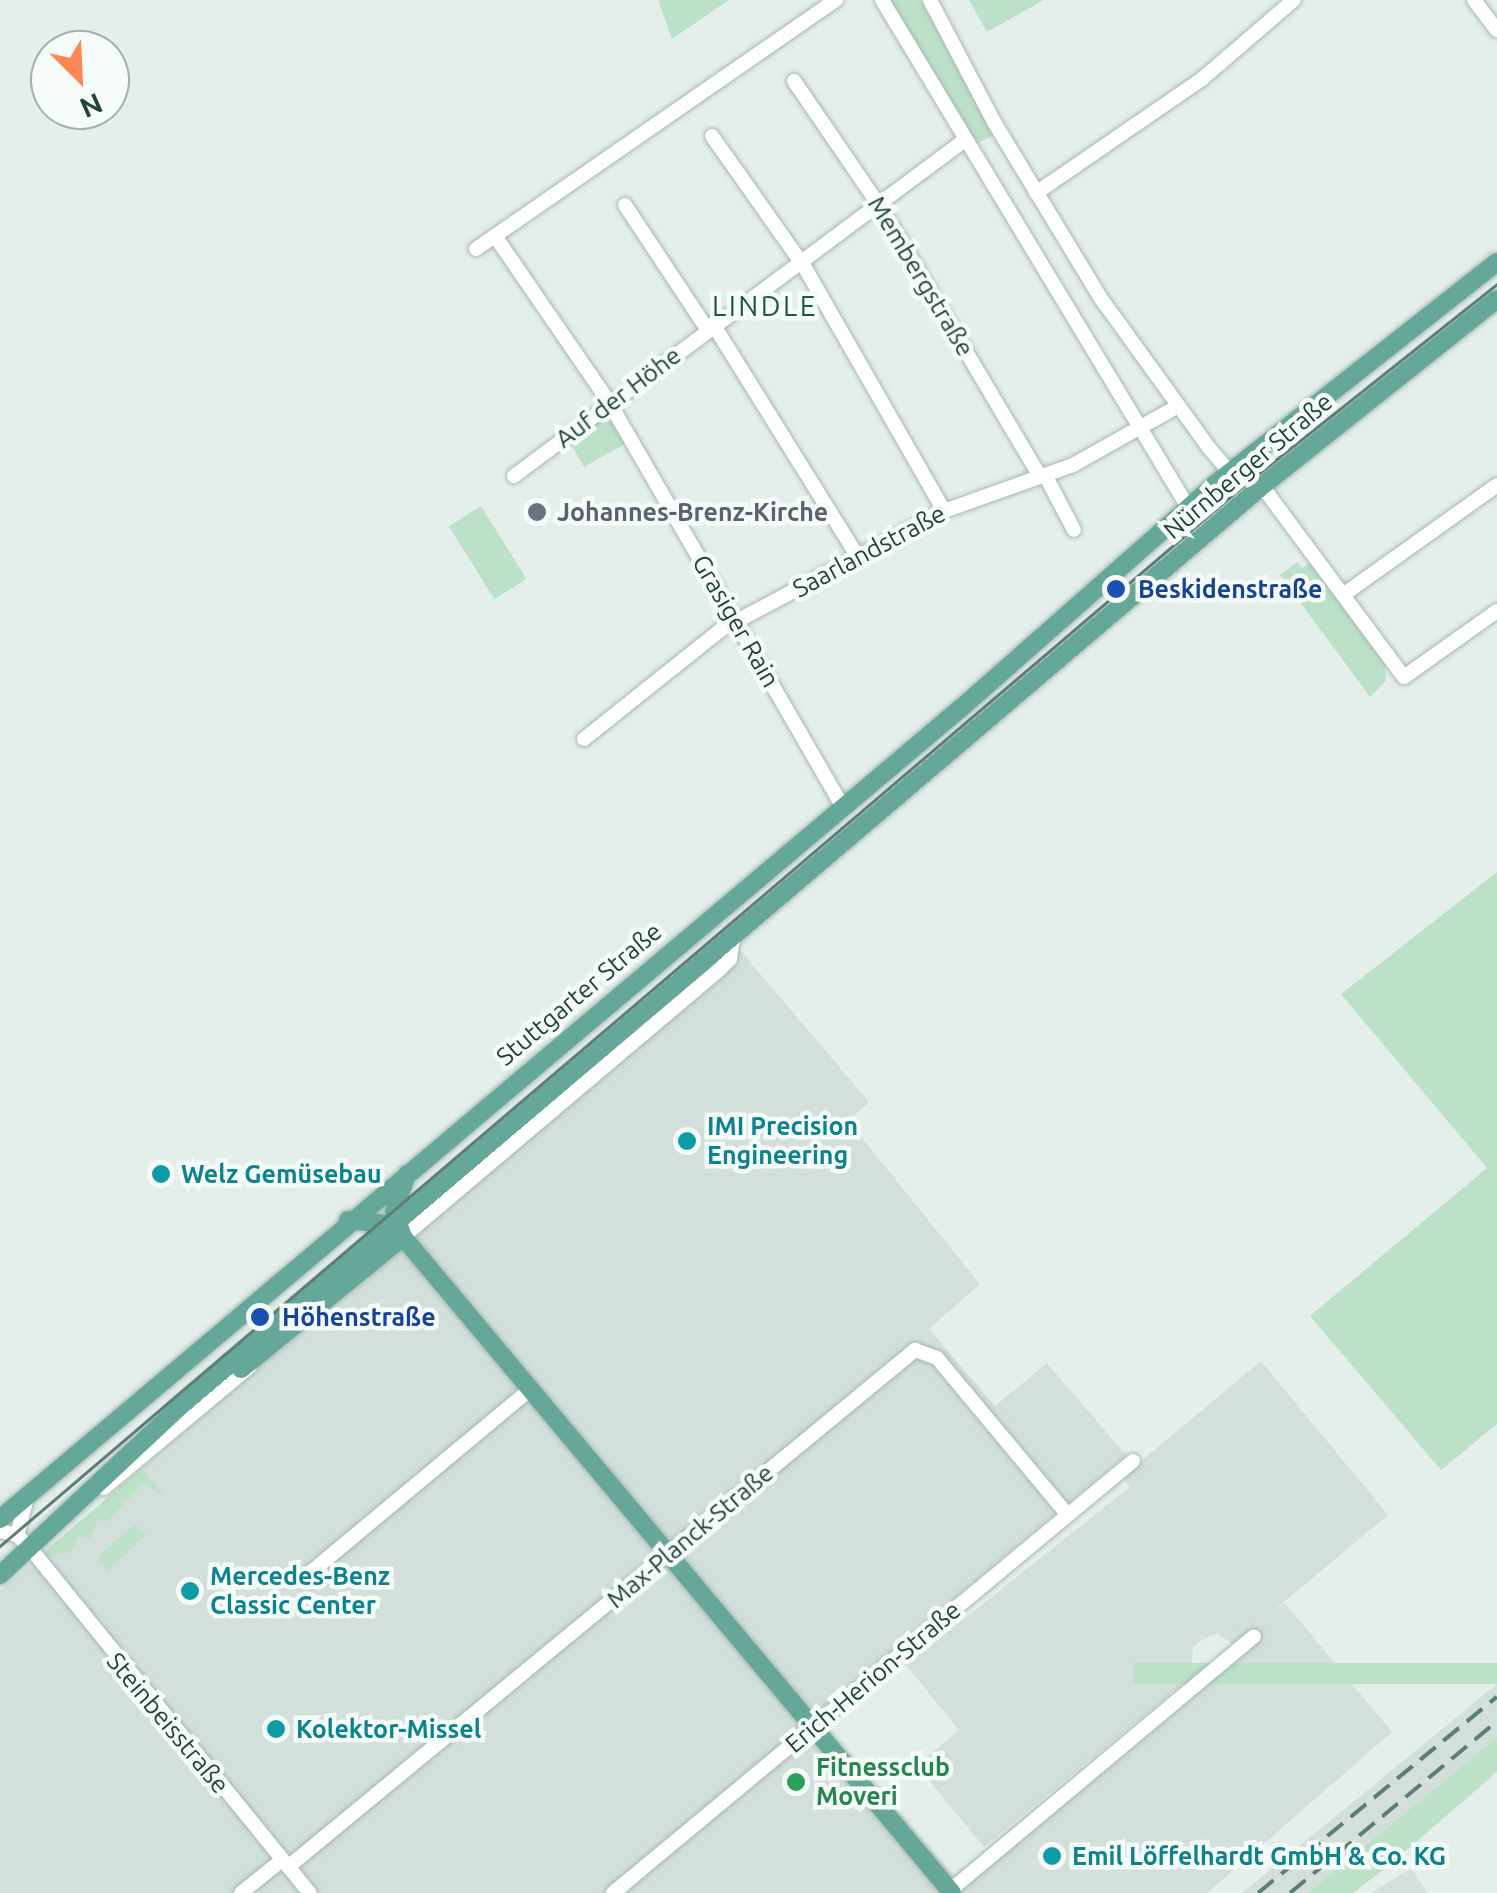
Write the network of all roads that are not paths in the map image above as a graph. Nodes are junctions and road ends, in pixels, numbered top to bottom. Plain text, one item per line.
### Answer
1 (836, 0) edge
2 (882, 0) edge
3 (930, 0) edge
4 (1294, 0) edge
5 (1474, 0) edge
6 (1497, 30) edge
7 (794, 81) dead end
8 (712, 136) dead end
9 (965, 140) junction
10 (1036, 193) junction
11 (878, 202) junction
12 (625, 206) dead end
13 (496, 236) junction
14 (476, 249) dead end
15 (799, 260) junction
16 (1497, 262) edge
17 (1497, 298) edge
18 (710, 326) junction
19 (610, 402) junction
20 (1178, 406) junction
21 (1141, 428) junction
22 (1265, 442) junction
23 (1230, 472) junction
24 (514, 476) dead end
25 (1042, 476) junction
26 (1262, 486) junction
27 (1497, 486) edge
28 (1188, 507) junction
29 (944, 511) junction
30 (1226, 516) junction
31 (1074, 530) dead end
32 (857, 556) junction
33 (1343, 595) junction
34 (1497, 611) edge
35 (736, 622) junction
36 (584, 738) dead end
37 (843, 806) junction
38 (409, 1169) junction
39 (348, 1220) junction
40 (399, 1231) junction
41 (265, 1354) junction
42 (531, 1390) junction
43 (183, 1404) junction
44 (1133, 1461) dead end
45 (1068, 1515) junction
46 (54, 1528) junction
47 (6, 1529) edge
48 (31, 1549) junction
49 (671, 1553) junction
50 (0, 1575) edge
51 (305, 1577) dead end
52 (1254, 1636) dead end
53 (816, 1725) junction
54 (285, 1863) junction
55 (950, 1892) edge
56 (241, 1893) edge
57 (310, 1893) edge
58 (613, 1893) edge

1 - 13 street
2 - 9 street
3 - 10 street
4 - 10 street
5 - 6 street
7 - 11 street, Membergstraße
8 - 15 street
9 - 11 street, Auf der Höhe
9 - 21 street
10 - 20 street
11 - 15 street, Auf der Höhe
11 - 25 street, Membergstraße
12 - 18 street
13 - 14 street
13 - 19 street, Grasiger Rain
15 - 18 street, Auf der Höhe
15 - 29 street
16 - 22 main road, Nürnberger Straße
17 - 26 main road, Nürnberger Straße
18 - 19 street, Auf der Höhe
18 - 32 street
19 - 24 street, Auf der Höhe
19 - 35 street, Grasiger Rain
20 - 21 street, Saarlandstraße
20 - 23 street
21 - 25 street, Saarlandstraße
21 - 28 street
22 - 23 main road, Nürnberger Straße
22 - 26 main road
23 - 26 street
23 - 28 main road, Nürnberger Straße
23 - 30 main road
25 - 29 street, Saarlandstraße
25 - 31 street, Membergstraße
26 - 30 main road, Nürnberger Straße
26 - 33 street
27 - 33 street
28 - 37 main road, Stuttgarter Straße
29 - 32 street, Saarlandstraße
30 - 40 main road, Nürnberger Straße
32 - 35 street, Saarlandstraße
33 - 34 street
35 - 36 street, Saarlandstraße
35 - 37 street, Grasiger Rain
37 - 38 main road, Stuttgarter Straße
38 - 39 main road, Stuttgarter Straße
38 - 40 main road
39 - 40 main road
39 - 47 main road, Stuttgarter Straße
40 - 41 main road
40 - 42 main road
40 - 43 main road
41 - 43 main road
41 - 46 street
42 - 49 main road
42 - 51 street
43 - 46 main road
44 - 45 street, Erich-Herion-Straße
45 - 49 street, Max-Planck-Straße
45 - 53 street, Erich-Herion-Straße
46 - 48 main road
47 - 48 street, Steinbeisstraße
48 - 50 main road
48 - 54 street, Steinbeisstraße
49 - 53 main road
49 - 54 street, Max-Planck-Straße
52 - 55 street
53 - 55 main road
53 - 58 street, Erich-Herion-Straße
54 - 56 street, Max-Planck-Straße
54 - 57 street, Steinbeisstraße

